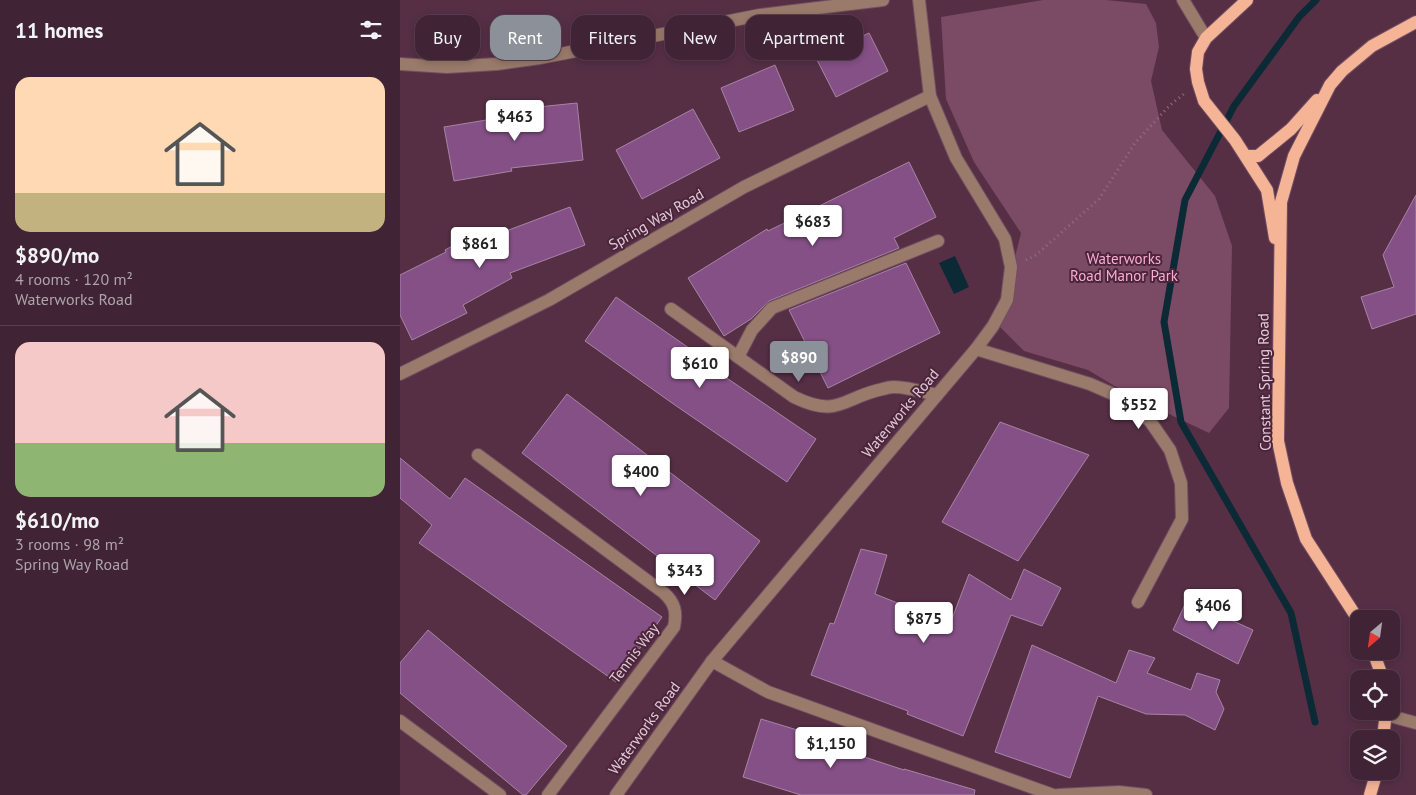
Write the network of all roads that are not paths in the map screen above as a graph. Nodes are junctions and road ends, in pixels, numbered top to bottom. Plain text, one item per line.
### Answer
1 (883, 0) edge
2 (919, 0) edge
3 (1182, 0) edge
4 (1247, 0) edge
5 (1416, 22) edge
6 (1206, 38) junction
7 (400, 64) edge
8 (1330, 85) junction
9 (930, 96) junction
10 (1247, 156) junction
11 (938, 241) dead end
12 (1280, 273) junction
13 (671, 308) dead end
14 (976, 349) junction
15 (738, 357) junction
16 (400, 374) edge
17 (937, 395) junction
18 (478, 455) dead end
19 (1138, 602) dead end
20 (1352, 610) edge
21 (712, 661) junction
22 (1400, 718) edge
23 (400, 720) edge
24 (1416, 723) edge
25 (1374, 780) edge
26 (484, 790) edge
27 (500, 795) edge
28 (548, 795) edge
29 (616, 795) edge
30 (1052, 795) edge
31 (1058, 795) edge
32 (1146, 795) edge
33 (1370, 795) edge

1 - 7 street
2 - 9 street, Waterworks Road
3 - 6 street
4 - 6 main road, Constant Spring Road
5 - 8 main road, Constant Spring Road
6 - 10 main road, Constant Spring Road
8 - 10 main road
8 - 12 main road, Constant Spring Road
9 - 14 street, Waterworks Road
9 - 16 street, Spring Way Road
10 - 12 main road, Constant Spring Road
11 - 15 street
12 - 20 main road, Constant Spring Road
13 - 15 street
14 - 17 street, Waterworks Road
14 - 19 street
15 - 17 street
17 - 21 street, Waterworks Road
18 - 28 street, Tennis Way
21 - 29 street, Waterworks Road
21 - 30 street
22 - 24 street
23 - 26 street
25 - 33 main road
26 - 27 street
31 - 32 street

